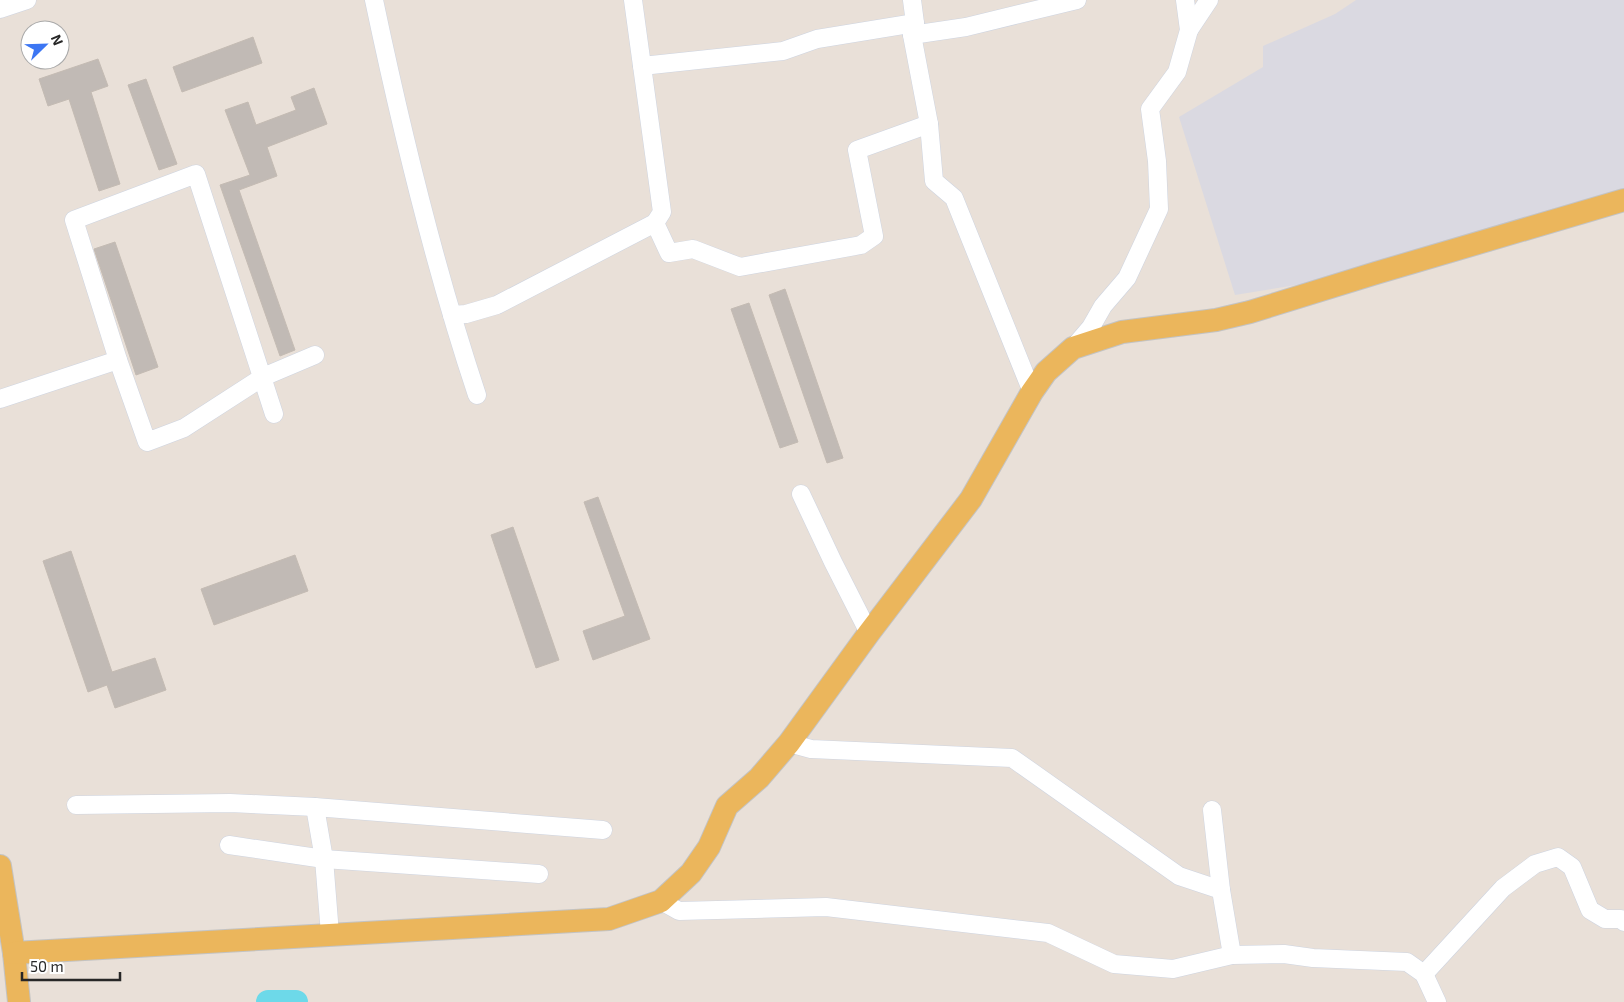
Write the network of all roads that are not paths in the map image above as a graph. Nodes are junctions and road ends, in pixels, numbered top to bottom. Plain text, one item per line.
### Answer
1 (27, 0) edge
2 (374, 0) edge
3 (633, 0) edge
4 (912, 0) edge
5 (1077, 0) edge
6 (1185, 0) edge
7 (1209, 0) edge
8 (0, 9) edge
9 (914, 29) junction
10 (1188, 30) junction
11 (642, 66) junction
12 (929, 124) junction
13 (1624, 200) edge
14 (655, 223) junction
15 (452, 315) junction
16 (1074, 348) junction
17 (315, 355) dead end
18 (118, 360) junction
19 (263, 377) junction
20 (1032, 392) junction
21 (477, 395) dead end
22 (0, 399) edge
23 (274, 414) dead end
24 (801, 494) dead end
25 (869, 633) junction
26 (789, 743) junction
27 (76, 805) dead end
28 (315, 807) junction
29 (1212, 810) dead end
30 (603, 830) dead end
31 (229, 845) dead end
32 (324, 859) junction
33 (0, 866) edge
34 (539, 874) dead end
35 (1221, 890) junction
36 (661, 901) junction
37 (1624, 922) edge
38 (330, 934) junction
39 (14, 953) junction
40 (1232, 955) junction
41 (1424, 974) junction
42 (18, 996) edge
43 (1437, 1002) edge

1 - 8 street
2 - 15 street
3 - 11 street
4 - 9 street
5 - 9 street
6 - 10 street
7 - 10 street
9 - 11 street
9 - 12 street
10 - 16 street
11 - 14 street
12 - 14 street
12 - 20 street
13 - 16 main road
14 - 15 street
15 - 21 street
16 - 20 main road
17 - 19 street
18 - 19 street
18 - 19 street
18 - 22 street
19 - 23 street
20 - 25 main road
24 - 25 street
25 - 26 main road
26 - 35 street
26 - 36 main road
27 - 28 street
28 - 30 street
28 - 32 street
29 - 35 street
31 - 32 street
32 - 34 street
32 - 38 street
33 - 39 main road
35 - 40 street
36 - 38 main road
36 - 40 street
37 - 41 street
38 - 39 main road
39 - 42 main road
40 - 41 street
41 - 43 street

